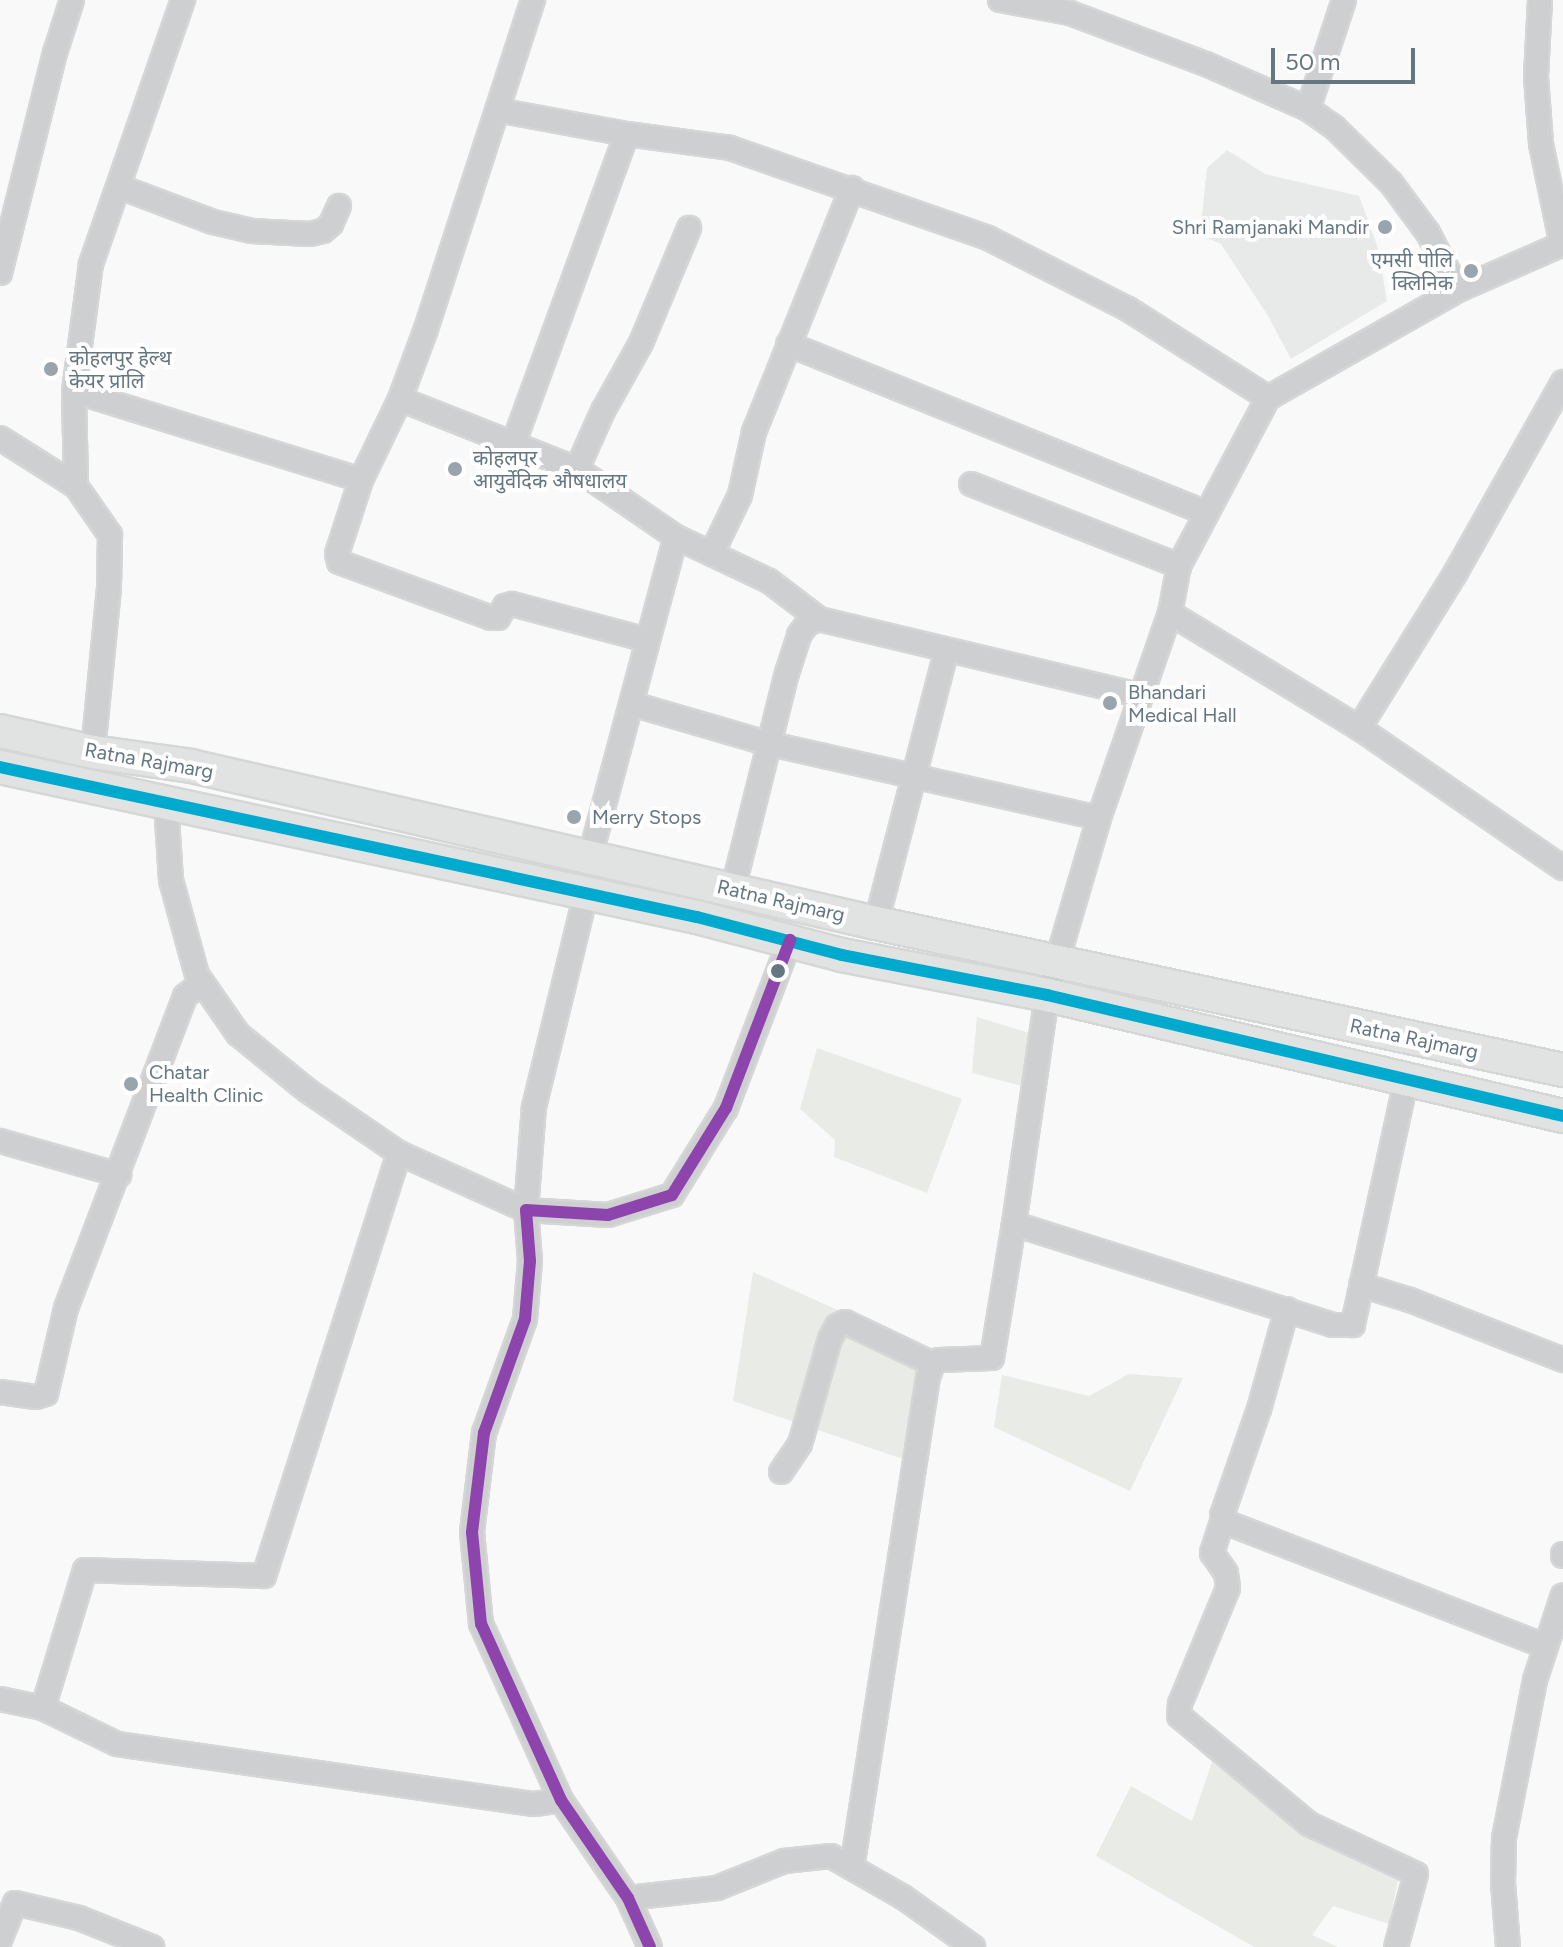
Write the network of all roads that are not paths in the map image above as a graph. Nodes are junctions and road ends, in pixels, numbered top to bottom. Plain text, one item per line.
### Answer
1 (72, 0) edge
2 (183, 0) edge
3 (533, 0) edge
4 (1000, 0) edge
5 (1344, 0) edge
6 (1537, 1) edge
7 (1073, 7) edge
8 (1308, 109) junction
9 (497, 110) junction
10 (627, 134) junction
11 (120, 187) junction
12 (852, 188) junction
13 (339, 206) dead end
14 (689, 228) dead end
15 (1563, 245) edge
16 (0, 273) edge
17 (1458, 290) junction
18 (788, 344) junction
19 (1563, 382) edge
20 (74, 391) junction
21 (1268, 398) junction
22 (400, 399) junction
23 (1542, 418) junction
24 (1563, 428) edge
25 (0, 438) edge
26 (514, 442) junction
27 (577, 469) junction
28 (361, 480) junction
29 (971, 484) dead end
30 (76, 486) junction
31 (1204, 512) junction
32 (676, 537) junction
33 (712, 553) junction
34 (1179, 566) junction
35 (1170, 613) junction
36 (819, 619) junction
37 (647, 640) junction
38 (946, 652) junction
39 (1139, 695) junction
40 (632, 704) junction
41 (1359, 728) junction
42 (0, 731) edge
43 (766, 743) junction
44 (93, 752) junction
45 (0, 767) edge
46 (916, 778) junction
47 (166, 803) junction
48 (1099, 818) junction
49 (590, 857) junction
50 (1563, 868) edge
51 (733, 889) junction
52 (586, 894) junction
53 (876, 923) junction
54 (790, 940) junction
55 (1057, 961) junction
56 (202, 983) junction
57 (1047, 995) junction
58 (1563, 1070) edge
59 (1406, 1081) junction
60 (1563, 1116) edge
61 (0, 1141) edge
62 (399, 1153) junction
63 (119, 1175) junction
64 (526, 1210) junction
65 (1014, 1224) junction
66 (1361, 1285) junction
67 (1287, 1309) junction
68 (1563, 1360) edge
69 (933, 1364) junction
70 (0, 1392) edge
71 (781, 1472) dead end
72 (1223, 1519) junction
73 (1563, 1595) edge
74 (1545, 1646) junction
75 (0, 1699) edge
76 (43, 1708) junction
77 (561, 1800) junction
78 (852, 1868) junction
79 (628, 1898) junction
80 (0, 1940) edge
81 (152, 1947) edge
82 (650, 1947) edge
83 (973, 1947) edge
84 (1396, 1947) edge
85 (1508, 1947) edge

1 - 16 street
2 - 11 street
3 - 9 street
4 - 7 street
5 - 8 street
6 - 15 street
7 - 8 street
8 - 17 street
9 - 10 street
9 - 22 street
10 - 12 street
10 - 26 street
11 - 13 street
11 - 20 street
12 - 18 street
12 - 21 street
14 - 27 street
15 - 17 street
17 - 21 street
18 - 31 street
18 - 33 street
19 - 23 street
20 - 28 street
20 - 30 street
21 - 31 street
22 - 26 street
22 - 28 street
23 - 24 street
23 - 41 street
25 - 30 street
26 - 27 street
27 - 32 street
28 - 37 street
29 - 34 street
30 - 44 street
31 - 34 street
32 - 33 street
32 - 37 street
33 - 36 street
34 - 35 street
35 - 39 street
35 - 41 street
36 - 38 street
36 - 43 street
37 - 40 street
38 - 39 street
38 - 46 street
39 - 48 street
40 - 43 street
40 - 49 street
41 - 50 street
42 - 44 highway, Ratna Rajmarg
43 - 46 street
43 - 51 street
44 - 49 highway, Ratna Rajmarg
45 - 47 highway, Ratna Rajmarg
46 - 48 street
46 - 53 street
47 - 52 highway, Ratna Rajmarg
47 - 56 street
48 - 55 street
49 - 51 highway, Ratna Rajmarg
51 - 53 highway, Ratna Rajmarg
52 - 54 highway, Ratna Rajmarg
52 - 64 street
53 - 55 highway, Ratna Rajmarg
54 - 57 highway, Ratna Rajmarg
54 - 64 street
55 - 57 street
55 - 58 highway, Ratna Rajmarg
56 - 62 street
56 - 63 street
57 - 59 highway, Ratna Rajmarg
57 - 65 street
59 - 60 highway, Ratna Rajmarg
59 - 66 street
61 - 63 street
62 - 64 street
62 - 76 street
63 - 70 street
64 - 77 street
65 - 67 street
65 - 69 street
66 - 67 street
66 - 68 street
67 - 72 street
69 - 71 street
69 - 78 street
72 - 74 street
72 - 84 street
73 - 74 street
74 - 85 street
75 - 76 street
76 - 77 street
77 - 79 street
78 - 79 street
78 - 83 street
79 - 82 street
80 - 81 street

